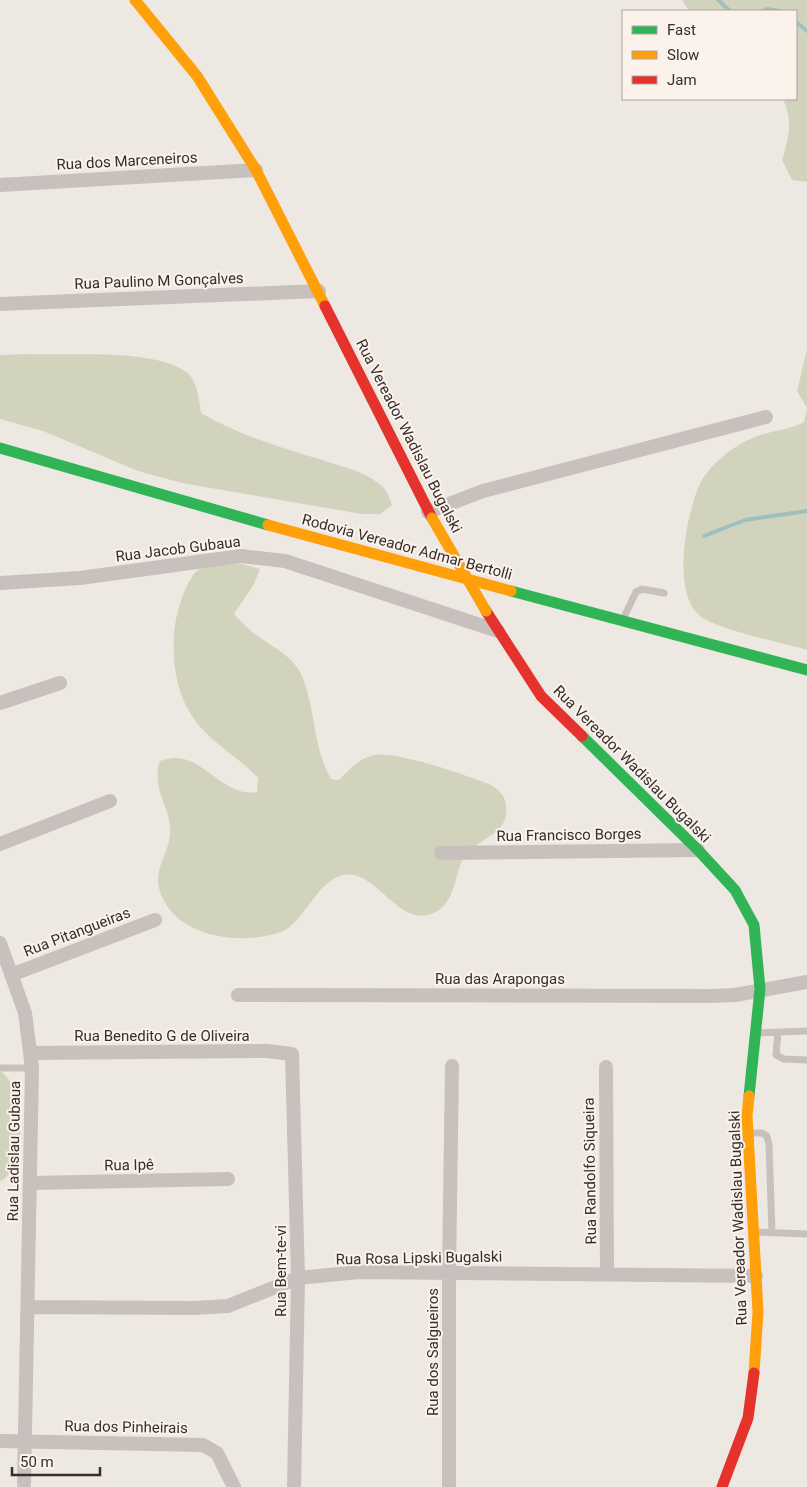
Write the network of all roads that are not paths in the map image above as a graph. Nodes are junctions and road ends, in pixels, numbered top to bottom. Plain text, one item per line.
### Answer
1 (135, 0) edge
2 (256, 170) junction
3 (0, 185) edge
4 (319, 291) junction
5 (0, 304) edge
6 (766, 417) dead end
7 (0, 448) edge
8 (430, 515) junction
9 (0, 583) edge
10 (664, 593) dead end
11 (622, 620) junction
12 (498, 631) junction
13 (807, 670) edge
14 (60, 683) dead end
15 (0, 703) edge
16 (110, 801) dead end
17 (0, 844) edge
18 (698, 850) junction
19 (441, 853) dead end
20 (155, 920) dead end
21 (0, 943) edge
22 (11, 975) junction
23 (807, 982) edge
24 (760, 989) junction
25 (238, 995) dead end
26 (807, 1031) edge
27 (778, 1032) junction
28 (756, 1033) junction
29 (31, 1053) junction
30 (292, 1054) joint
31 (807, 1060) edge
32 (452, 1066) dead end
33 (606, 1067) dead end
34 (0, 1068) edge
35 (32, 1068) junction
36 (747, 1133) junction
37 (228, 1179) dead end
38 (30, 1183) junction
39 (752, 1232) junction
40 (772, 1233) junction
41 (807, 1234) edge
42 (449, 1273) junction
43 (607, 1274) junction
44 (756, 1276) junction
45 (298, 1278) junction
46 (28, 1307) junction
47 (25, 1441) junction
48 (0, 1442) edge
49 (24, 1484) dead end
50 (234, 1487) edge
51 (294, 1487) edge
52 (450, 1487) edge
53 (722, 1487) edge

1 - 2 main road, Rua Vereador Wadislau Bugalski
2 - 3 street, Rua dos Marceneiros
2 - 4 main road, Rua Vereador Wadislau Bugalski
4 - 5 street, Rua Paulino M Gonçalves
4 - 8 main road, Rua Vereador Wadislau Bugalski
6 - 8 street
7 - 11 main road, Rodovia Vereador Admar Bertolli
8 - 12 main road, Rua Vereador Wadislau Bugalski, bridge
9 - 12 street, Rua Jacob Gubaua
10 - 11 lane
11 - 13 main road, Rodovia Vereador Admar Bertolli
12 - 18 main road, Rua Vereador Wadislau Bugalski
14 - 15 street
16 - 17 street
18 - 19 street, Rua Francisco Borges
18 - 24 main road, Rua Vereador Wadislau Bugalski
20 - 22 street, Rua Pitangueiras
21 - 22 street, Rua Ladislau Gubaua
22 - 29 street, Rua Ladislau Gubaua
23 - 24 street, Rua das Arapongas
24 - 25 street, Rua das Arapongas
24 - 28 main road, Rua Vereador Wadislau Bugalski
26 - 27 lane
27 - 28 lane
27 - 31 lane
28 - 36 main road, Rua Vereador Wadislau Bugalski
29 - 30 street, Rua Benedito G de Oliveira
29 - 35 street, Rua Ladislau Gubaua
30 - 45 street, Rua Bem-te-vi
32 - 42 street, Rua dos Salgueiros
33 - 43 street, Rua Randolfo Siqueira
34 - 35 lane
35 - 38 street, Rua Ladislau Gubaua
36 - 39 main road, Rua Vereador Wadislau Bugalski
36 - 40 lane
37 - 38 street, Rua Ipê
38 - 46 street, Rua Ladislau Gubaua
39 - 40 lane
39 - 44 main road, Rua Vereador Wadislau Bugalski
40 - 41 lane
42 - 43 street, Rua Rosa Lipski Bugalski
42 - 45 street, Rua Rosa Lipski Bugalski
42 - 52 street, Rua dos Salgueiros
43 - 44 street, Rua Rosa Lipski Bugalski
44 - 53 main road, Rua Vereador Wadislau Bugalski
45 - 46 street, Rua Rosa Lipski Bugalski
45 - 51 street, Rua Bem-te-vi
46 - 47 street, Rua Ladislau Gubaua
47 - 48 street, Rua dos Pinheirais
47 - 49 street, Rua Ladislau Gubaua
47 - 50 street, Rua dos Pinheirais

